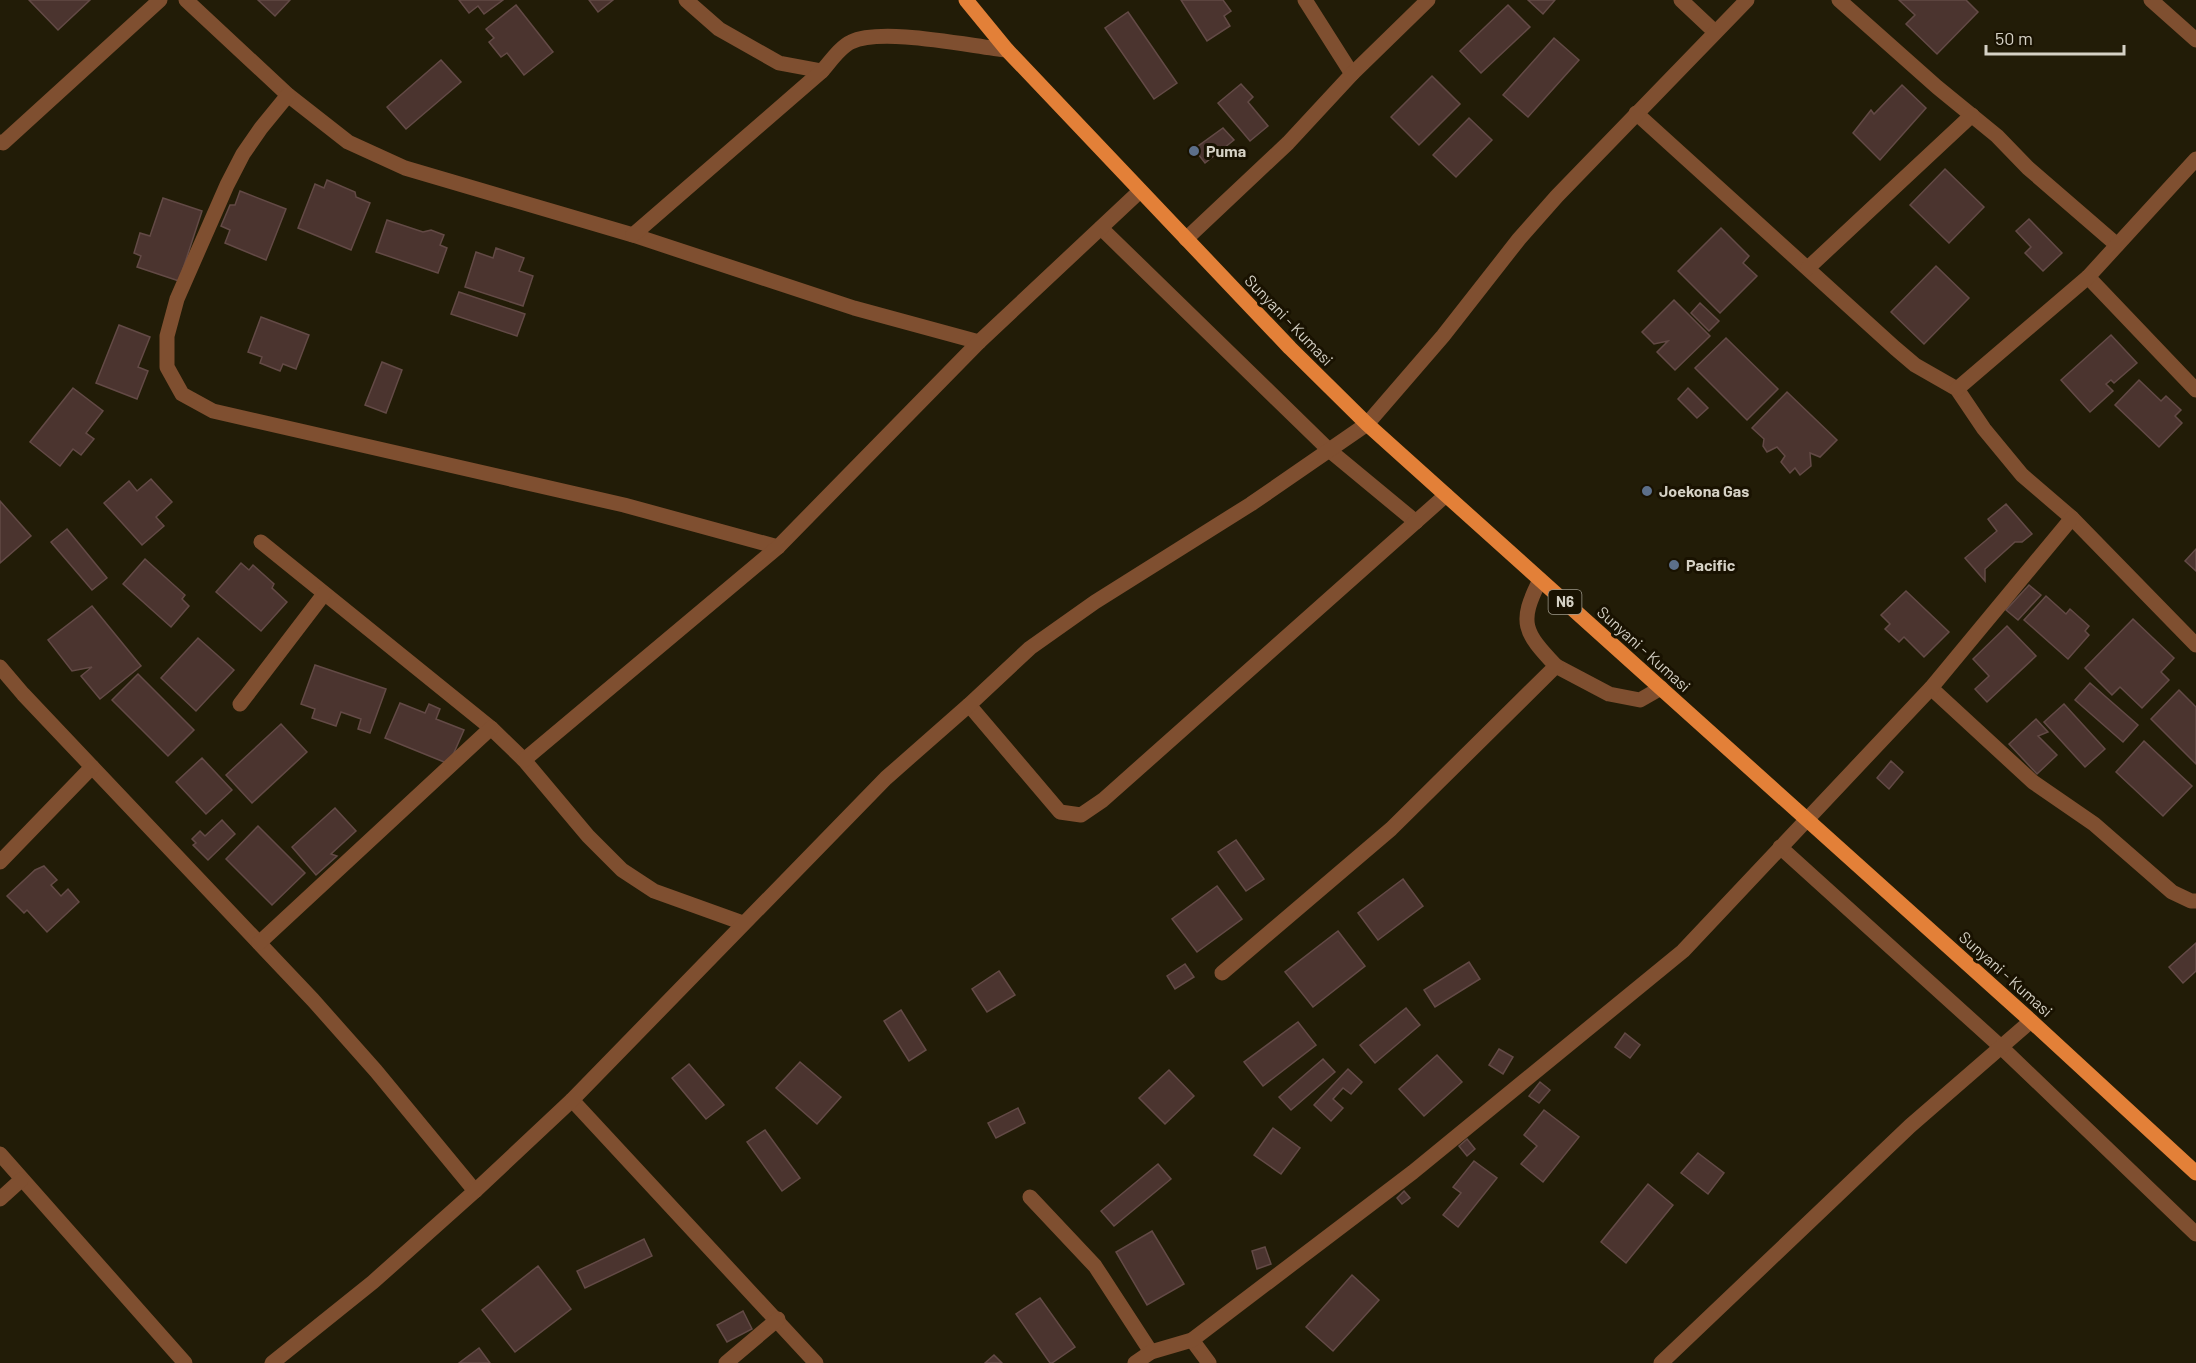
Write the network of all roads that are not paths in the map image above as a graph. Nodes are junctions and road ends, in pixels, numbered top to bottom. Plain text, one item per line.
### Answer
1 (160, 0) edge
2 (186, 0) edge
3 (686, 0) edge
4 (966, 0) edge
5 (1305, 0) edge
6 (1428, 0) edge
7 (1681, 0) edge
8 (1748, 0) edge
9 (1839, 0) edge
10 (2151, 0) edge
11 (1715, 32) junction
12 (2196, 40) edge
13 (1007, 50) junction
14 (822, 71) junction
15 (1352, 74) junction
16 (288, 95) junction
17 (1636, 114) junction
18 (1972, 115) junction
19 (0, 142) edge
20 (2196, 159) edge
21 (1140, 191) junction
22 (1101, 228) junction
23 (633, 235) junction
24 (1186, 239) junction
25 (2117, 245) junction
26 (1808, 267) junction
27 (2088, 277) junction
28 (979, 342) junction
29 (1957, 389) junction
30 (2196, 390) edge
31 (1367, 424) junction
32 (1329, 450) junction
33 (1446, 495) junction
34 (2072, 518) junction
35 (1416, 522) junction
36 (261, 543) dead end
37 (778, 547) junction
38 (1540, 580) junction
39 (324, 594) junction
40 (2196, 645) edge
41 (1556, 666) junction
42 (0, 667) edge
43 (1661, 688) junction
44 (1931, 688) junction
45 (240, 704) dead end
46 (969, 705) junction
47 (491, 728) junction
48 (524, 760) junction
49 (92, 766) junction
50 (1806, 819) junction
51 (1780, 848) junction
52 (0, 862) edge
53 (2196, 901) edge
54 (743, 923) junction
55 (259, 943) junction
56 (1222, 973) dead end
57 (2031, 1021) junction
58 (2001, 1047) junction
59 (572, 1100) junction
60 (0, 1154) edge
61 (2196, 1173) edge
62 (21, 1180) junction
63 (475, 1191) junction
64 (1030, 1197) dead end
65 (0, 1199) edge
66 (2196, 1234) edge
67 (777, 1319) junction
68 (1192, 1340) junction
69 (1151, 1352) junction
70 (185, 1363) edge
71 (272, 1363) edge
72 (726, 1363) edge
73 (816, 1363) edge
74 (1135, 1363) edge
75 (1209, 1363) edge
76 (1661, 1363) edge

1 - 19 street
2 - 16 street
3 - 14 street
4 - 13 main road, Sunyani - Kumasi / N6
5 - 15 street
6 - 15 street
7 - 11 street
8 - 11 street
9 - 18 street
10 - 12 street
11 - 17 street
13 - 14 street
13 - 21 main road, Sunyani - Kumasi / N6
14 - 23 street
15 - 24 street
16 - 23 street
16 - 37 street
17 - 26 street
17 - 31 street
18 - 25 street
18 - 26 street
20 - 25 street
21 - 22 street
21 - 24 main road, Sunyani - Kumasi / N6
22 - 28 street
22 - 32 street
23 - 28 street
24 - 31 main road, Sunyani - Kumasi / N6
25 - 27 street
26 - 29 street
27 - 29 street
27 - 30 street
28 - 37 street
29 - 34 street
31 - 32 street
31 - 33 main road, Sunyani - Kumasi / N6
32 - 35 street
32 - 46 street
33 - 35 street
33 - 38 main road, Sunyani - Kumasi / N6
34 - 40 street
34 - 44 street
35 - 46 street
36 - 39 street
37 - 48 street
38 - 41 street
38 - 43 main road, Sunyani - Kumasi / N6
39 - 45 street
39 - 47 street
41 - 43 street
41 - 56 street
42 - 49 street
43 - 50 main road, Sunyani - Kumasi / N6
44 - 50 street
44 - 53 street
46 - 54 street
47 - 48 street
47 - 55 street
48 - 54 street
49 - 52 street
49 - 55 street
50 - 51 street
50 - 57 main road, Sunyani - Kumasi / N6
51 - 58 street
51 - 68 street
54 - 59 street
55 - 63 street
57 - 58 street
57 - 61 main road, Sunyani - Kumasi / N6
58 - 66 street
58 - 76 street
59 - 63 street
59 - 67 street
60 - 62 street
62 - 65 street
62 - 70 street
63 - 71 street
64 - 69 street
67 - 72 street
67 - 73 street
68 - 69 street
68 - 75 street
69 - 74 street

